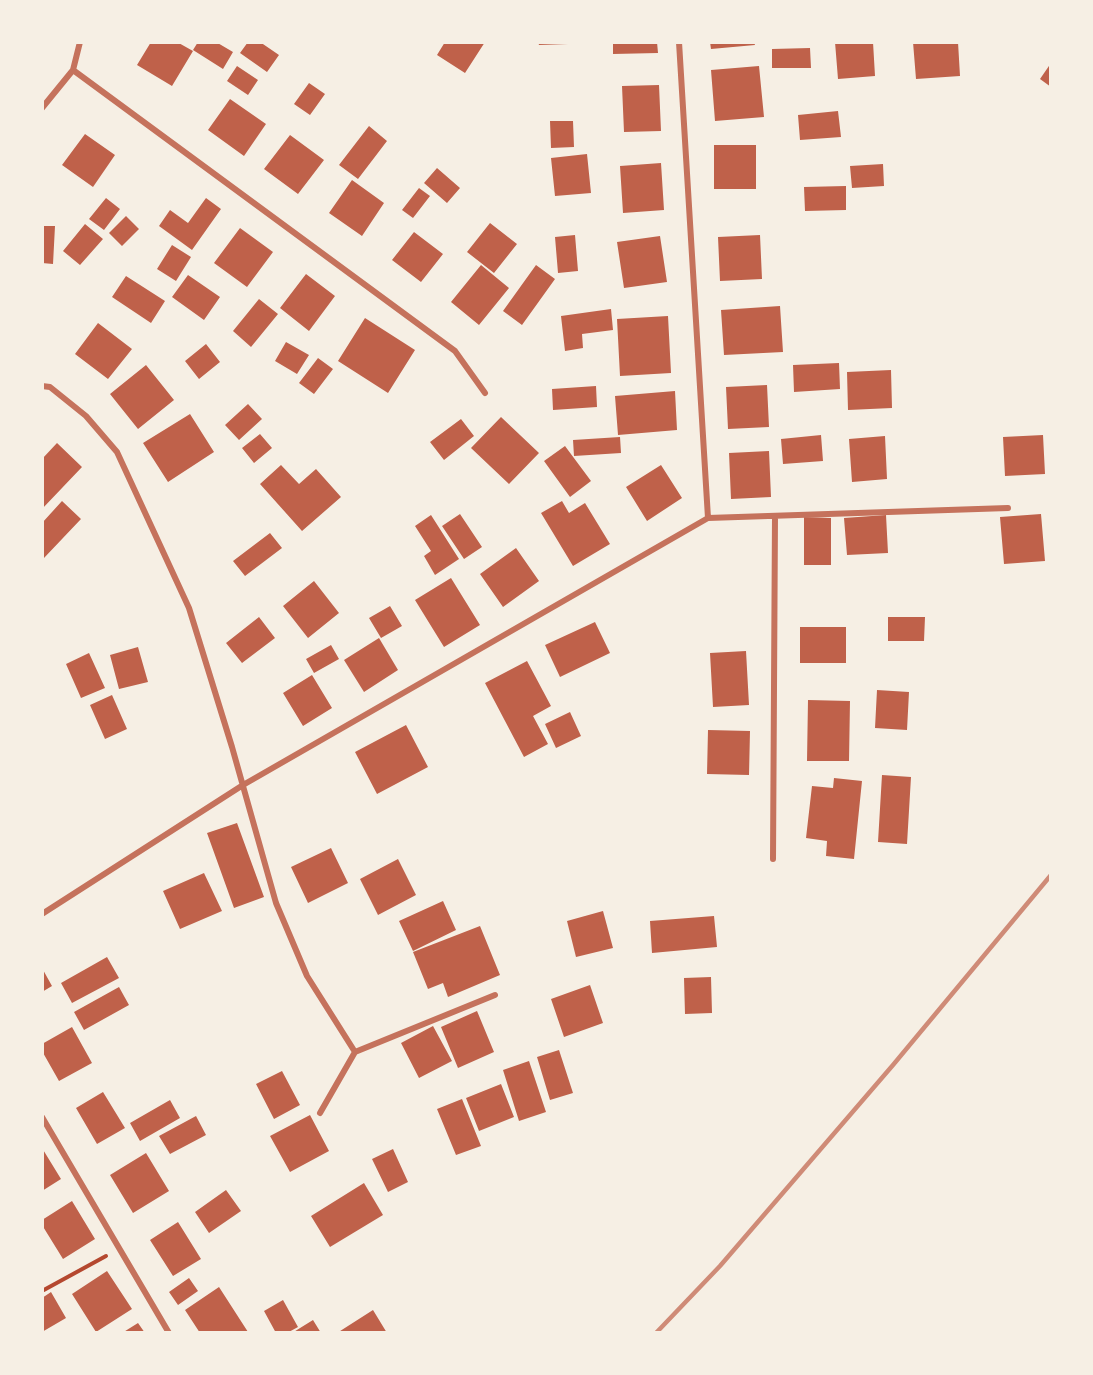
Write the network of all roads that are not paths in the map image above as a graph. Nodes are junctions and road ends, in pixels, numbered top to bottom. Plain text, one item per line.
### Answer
1 (80, 42) edge
2 (679, 42) edge
3 (73, 70) junction
4 (42, 108) edge
5 (42, 386) edge
6 (484, 393) dead end
7 (1008, 508) dead end
8 (776, 516) junction
9 (708, 518) junction
10 (243, 785) junction
11 (773, 859) dead end
12 (42, 914) edge
13 (495, 994) dead end
14 (355, 1052) junction
15 (320, 1113) dead end
16 (42, 1117) edge
17 (169, 1333) edge

1 - 3 street
2 - 9 street
3 - 4 street
3 - 6 street
5 - 10 street
7 - 8 street
8 - 9 street
8 - 11 street
9 - 10 street
10 - 12 street
10 - 14 street
13 - 14 street
14 - 15 street
16 - 17 street

